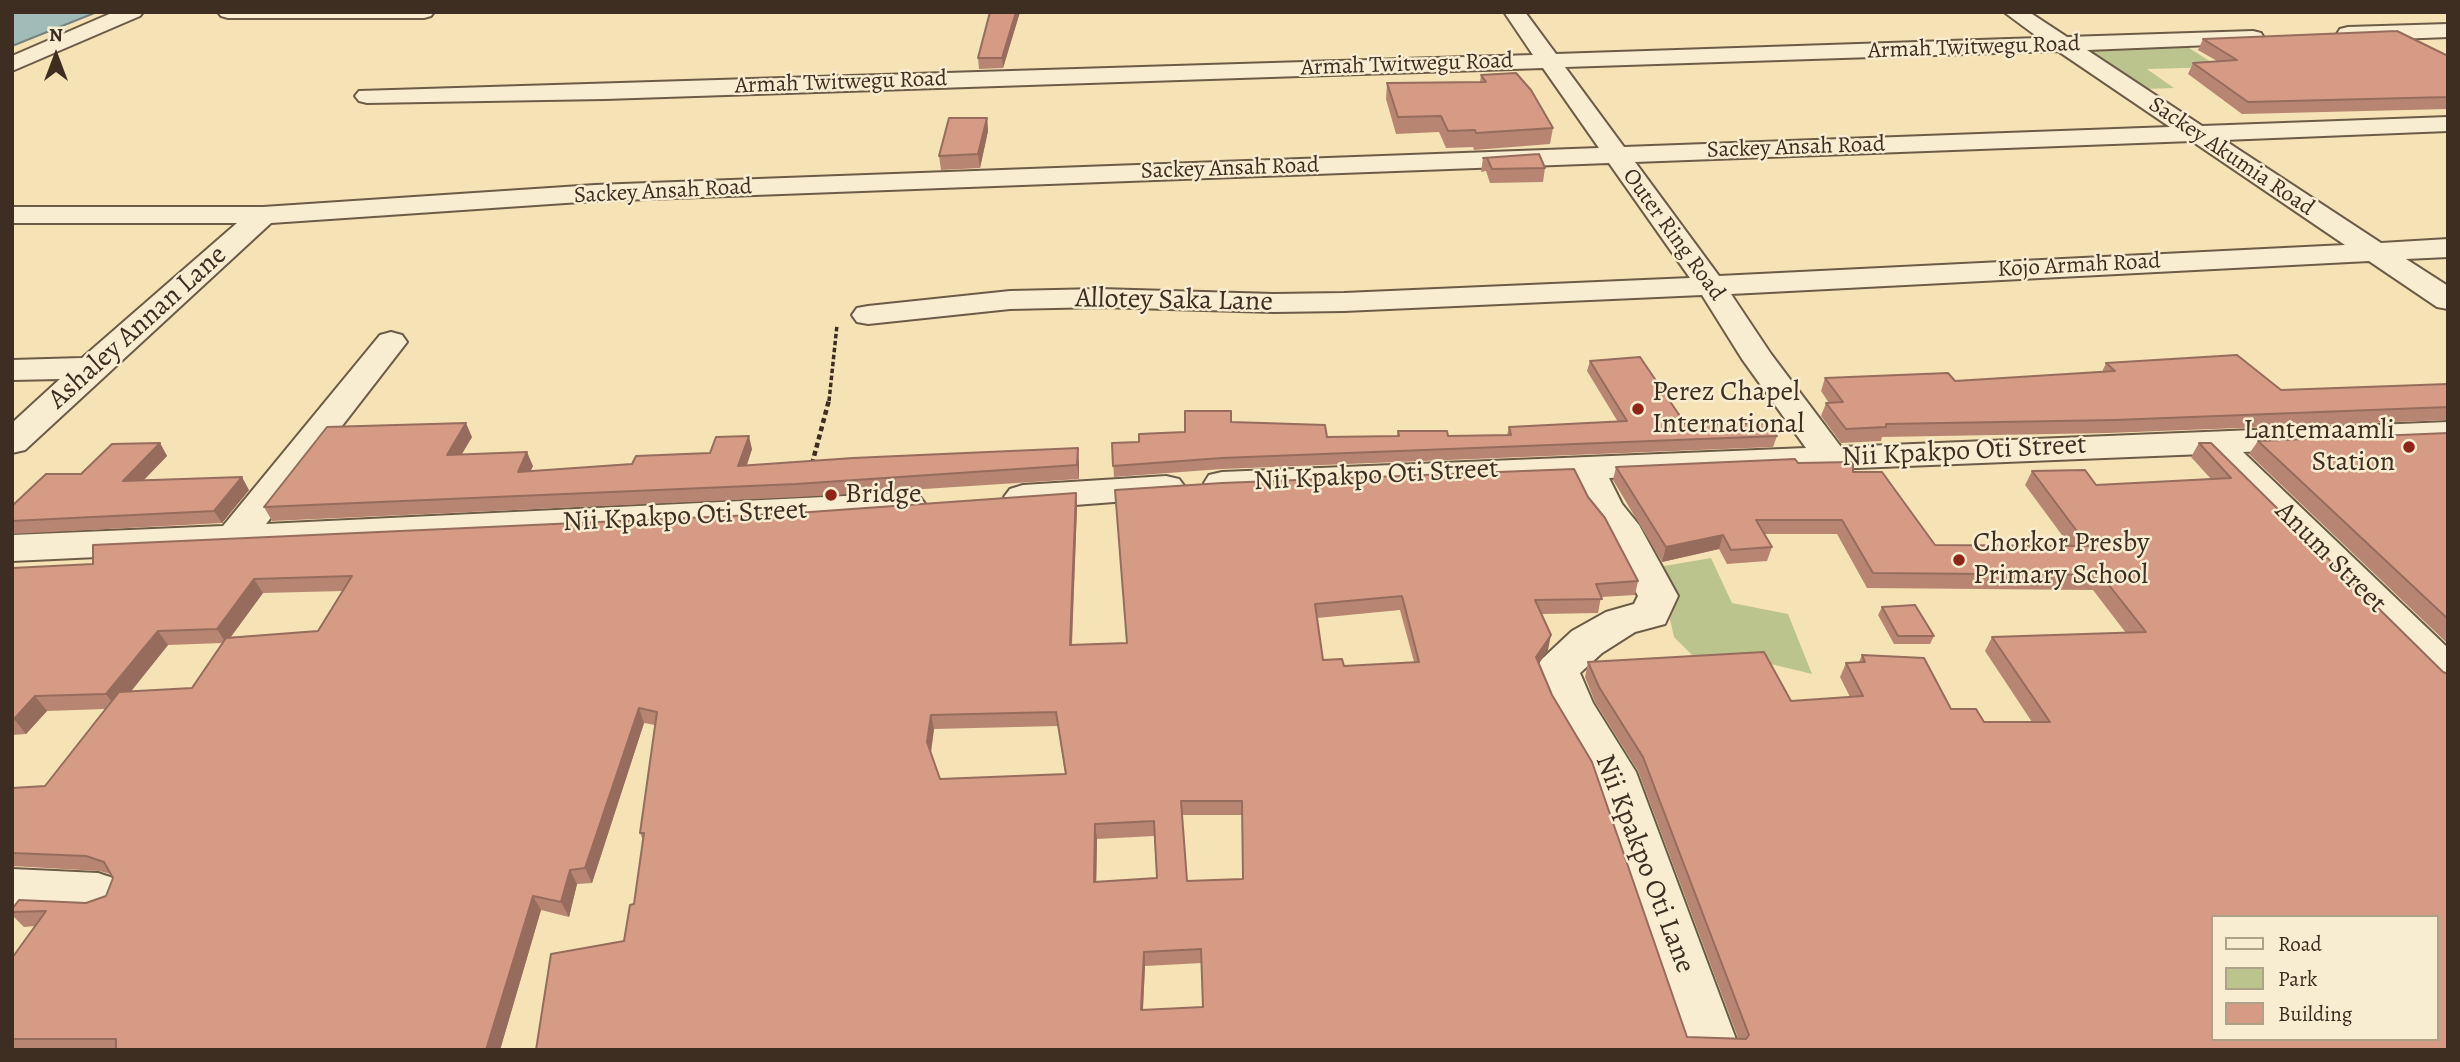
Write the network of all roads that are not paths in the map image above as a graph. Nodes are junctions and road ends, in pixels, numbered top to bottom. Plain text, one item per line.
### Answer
1 (133, 12) edge
2 (228, 12) edge
3 (424, 12) edge
4 (1514, 12) edge
5 (2014, 12) edge
6 (2448, 30) edge
7 (2324, 35) edge
8 (2269, 37) edge
9 (2063, 45) junction
10 (1547, 61) junction
11 (12, 64) edge
12 (367, 96) dead end
13 (2448, 124) edge
14 (2194, 132) junction
15 (1615, 154) junction
16 (12, 215) edge
17 (263, 215) junction
18 (2448, 248) edge
19 (2372, 250) junction
20 (1711, 286) junction
21 (2448, 300) edge
22 (868, 314) road end
23 (391, 342) dead end
24 (91, 368) junction
25 (12, 370) edge
26 (2448, 433) edge
27 (12, 442) edge
28 (2211, 442) junction
29 (1830, 458) junction
30 (1585, 467) junction
31 (991, 499) edge
32 (936, 503) edge
33 (235, 537) junction
34 (12, 548) edge
35 (2448, 674) edge
36 (12, 890) edge
37 (98, 894) dead end
38 (1713, 1050) edge

1 - 11 street
2 - 3 street
4 - 10 street, Outer Ring Road
5 - 9 street, Sackey Akumia Road
6 - 7 street
8 - 9 street, Armah Twitwegu Road
9 - 10 street, Armah Twitwegu Road
9 - 14 street, Sackey Akumia Road
10 - 12 street, Armah Twitwegu Road
10 - 15 street, Outer Ring Road
13 - 14 street, Sackey Ansah Road
14 - 15 street, Sackey Ansah Road
14 - 19 street, Sackey Akumia Road
15 - 17 street, Sackey Ansah Road
15 - 20 street, Outer Ring Road
16 - 17 street, Sackey Ansah Road
17 - 24 street, Ashaley Annan Lane
18 - 19 street, Kojo Armah Road
19 - 20 street, Kojo Armah Road
19 - 21 street, Sackey Akumia Road
20 - 22 street, Allotey Saka Lane
20 - 29 street, Outer Ring Road
23 - 33 street
24 - 25 street
24 - 27 street, Ashaley Annan Lane
26 - 28 street, Nii Kpakpo Oti Street
28 - 29 street, Nii Kpakpo Oti Street
28 - 35 street, Anum Street
29 - 30 street, Nii Kpakpo Oti Street
30 - 31 street, Nii Kpakpo Oti Street
30 - 38 street, Nii Kpakpo Oti Lane
32 - 33 street, Nii Kpakpo Oti Street
33 - 34 street, Nii Kpakpo Oti Street
36 - 37 street

